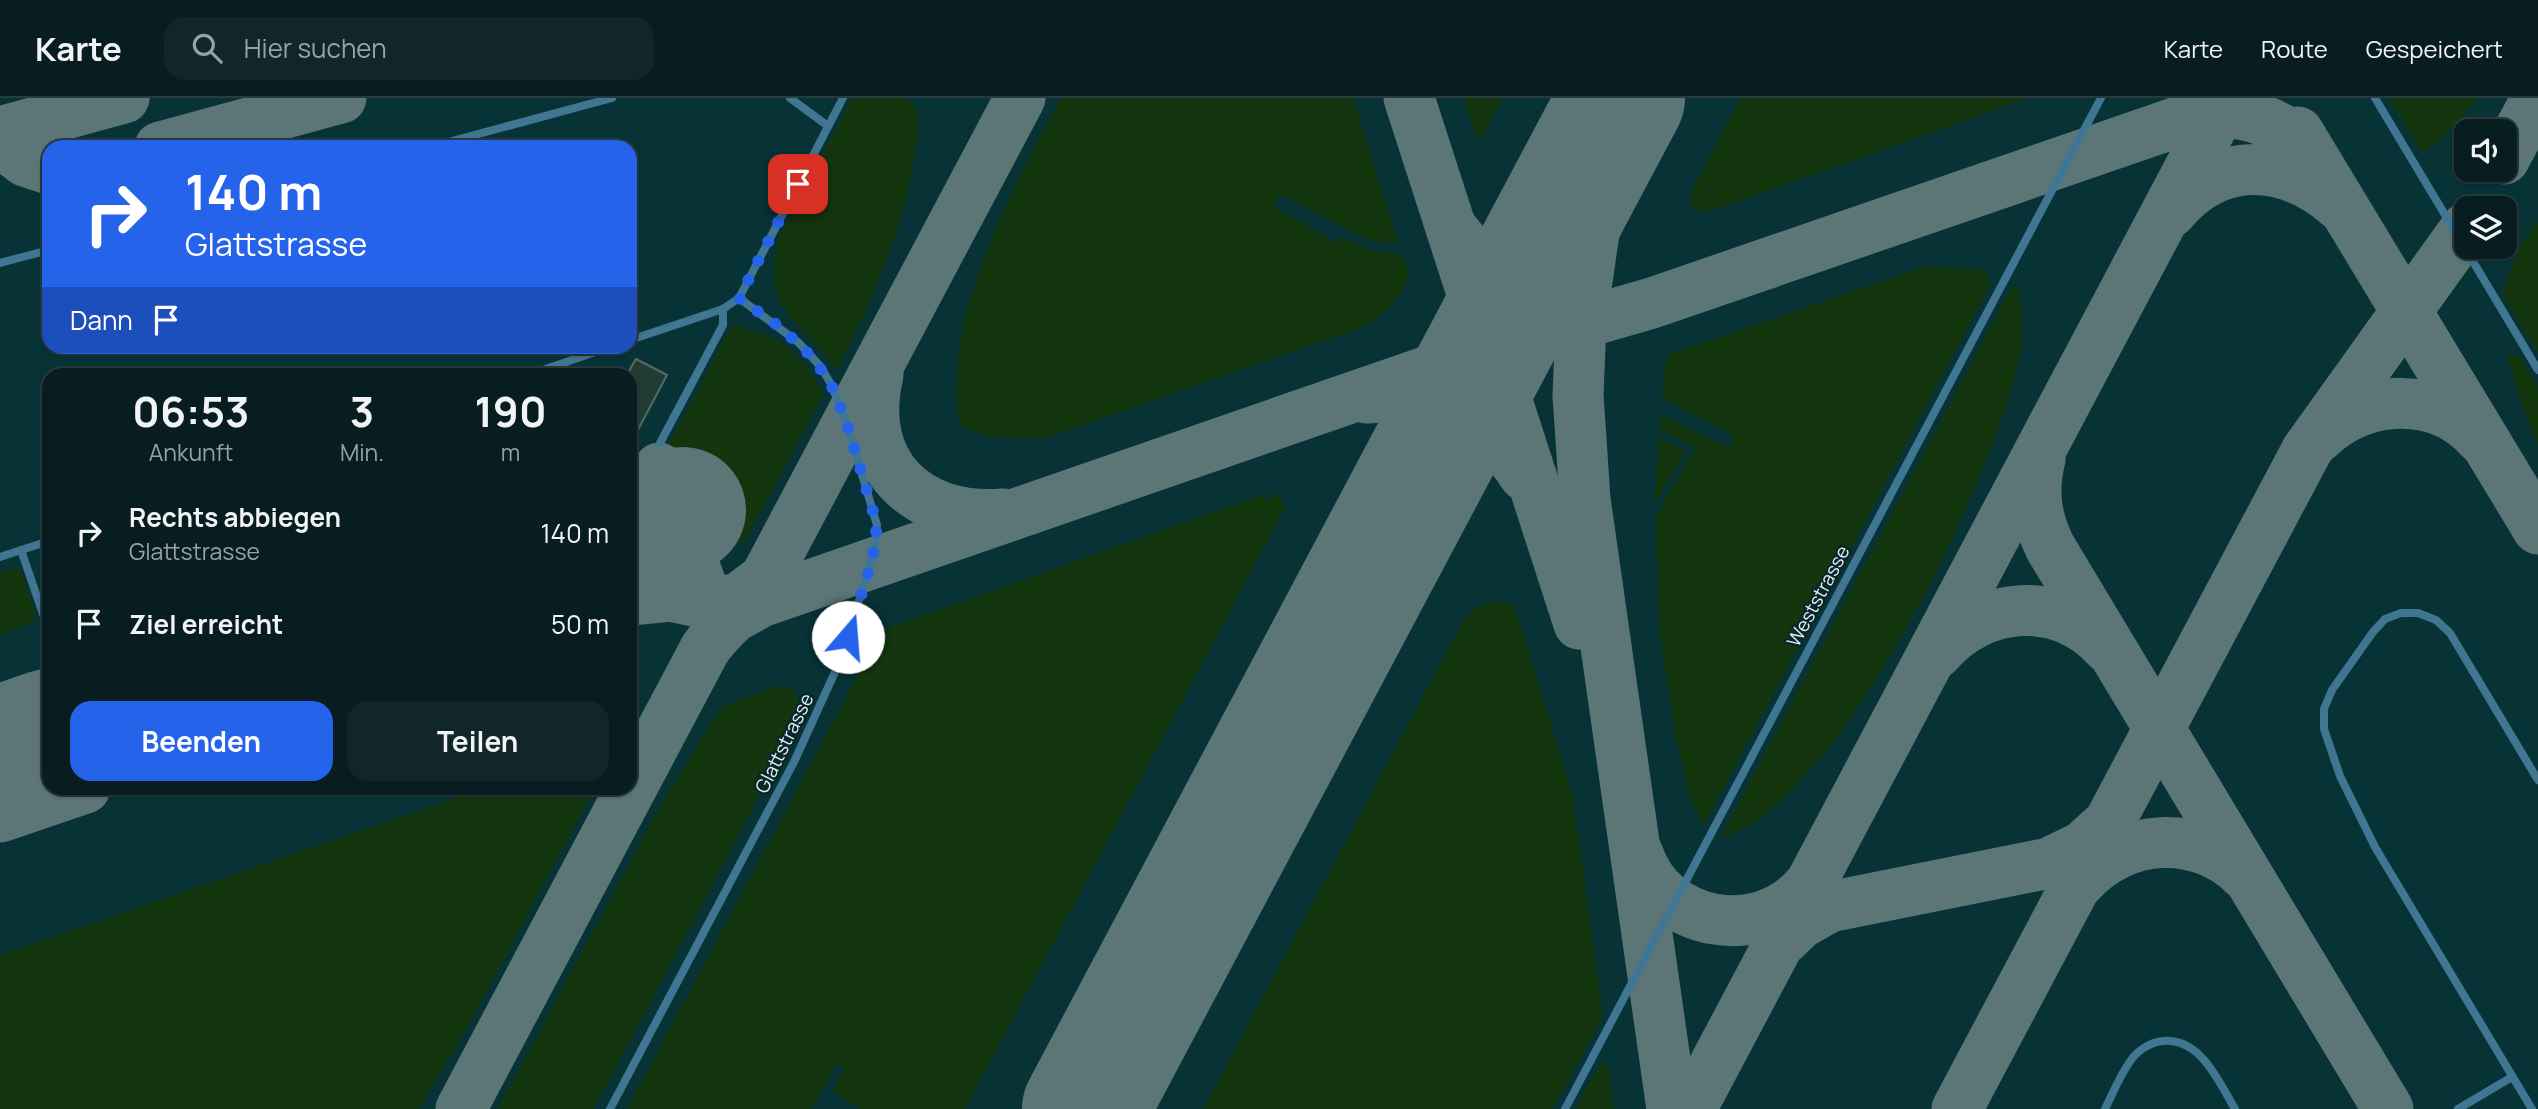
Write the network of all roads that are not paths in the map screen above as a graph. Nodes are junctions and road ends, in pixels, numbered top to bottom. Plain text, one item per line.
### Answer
1 (612, 98) edge
2 (790, 98) edge
3 (843, 98) edge
4 (2101, 98) edge
5 (2375, 98) edge
6 (828, 127) junction
7 (456, 140) edge
8 (42, 252) edge
9 (0, 263) edge
10 (739, 298) junction
11 (723, 309) junction
12 (637, 339) edge
13 (589, 354) edge
14 (548, 368) edge
15 (2538, 370) edge
16 (660, 443) dead end
17 (42, 543) edge
18 (21, 550) junction
19 (0, 558) edge
20 (42, 611) edge
21 (2538, 780) edge
22 (2512, 1077) junction
23 (610, 1109) edge
24 (1564, 1109) edge
25 (2105, 1109) edge
26 (2235, 1109) edge
27 (2458, 1109) edge
28 (2532, 1109) edge

1 - 7 lane
2 - 6 lane
3 - 6 lane
4 - 24 lane, Weststrasse
5 - 15 lane
6 - 10 lane
8 - 9 lane
10 - 11 lane
10 - 23 lane, Glattstrasse
11 - 12 lane
11 - 16 lane
13 - 14 lane
17 - 18 lane
18 - 19 lane
18 - 20 lane
21 - 22 lane
22 - 27 lane
22 - 28 lane
25 - 26 lane

